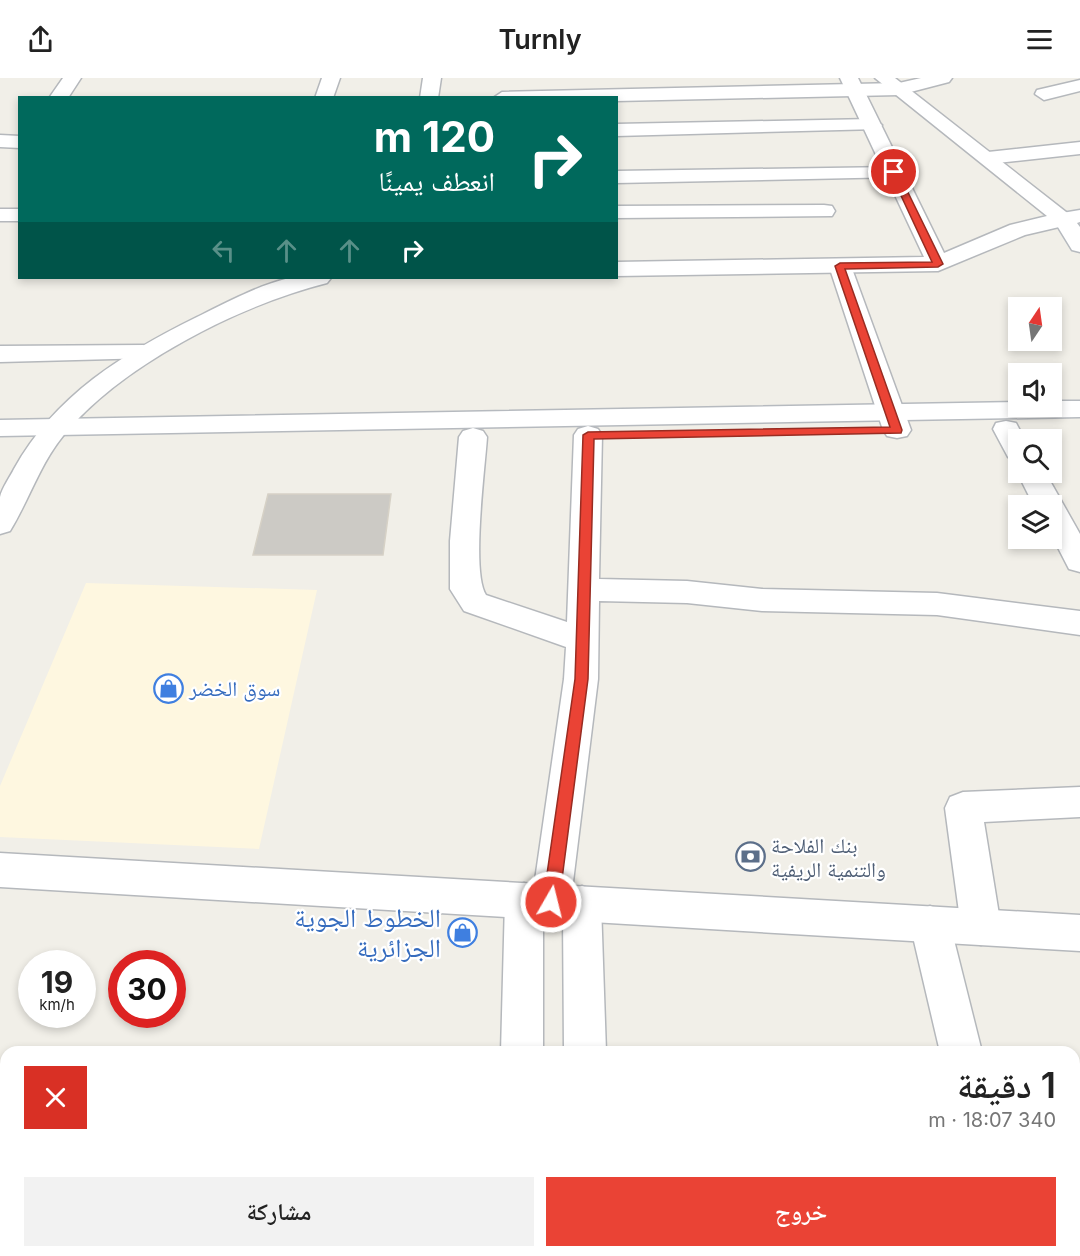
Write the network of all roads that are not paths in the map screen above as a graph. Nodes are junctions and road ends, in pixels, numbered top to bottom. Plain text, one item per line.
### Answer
1 (72, 78) edge
2 (331, 78) edge
3 (432, 78) edge
4 (943, 78) edge
5 (892, 83) edge
6 (852, 84) edge
7 (1080, 86) edge
8 (1044, 94) dead end
9 (59, 96) edge
10 (325, 96) edge
11 (429, 96) edge
12 (552, 96) edge
13 (872, 125) junction
14 (618, 130) edge
15 (0, 141) edge
16 (18, 142) edge
17 (1080, 148) edge
18 (988, 158) junction
19 (894, 172) junction
20 (618, 177) edge
21 (618, 212) edge
22 (824, 212) dead end
23 (0, 215) edge
24 (18, 215) edge
25 (1072, 217) edge
26 (1080, 245) edge
27 (938, 264) junction
28 (840, 266) junction
29 (618, 269) edge
30 (312, 279) edge
31 (143, 353) junction
32 (0, 354) edge
33 (1080, 409) edge
34 (893, 421) junction
35 (0, 428) edge
36 (1080, 428) edge
37 (1062, 431) edge
38 (50, 435) junction
39 (588, 435) junction
40 (473, 436) junction
41 (1008, 439) edge
42 (0, 443) edge
43 (0, 524) edge
44 (1062, 528) edge
45 (1080, 561) edge
46 (584, 591) junction
47 (1080, 623) edge
48 (583, 640) junction
49 (1080, 802) edge
50 (0, 870) edge
51 (552, 902) junction
52 (930, 924) junction
53 (981, 927) junction
54 (1080, 933) edge
55 (523, 1046) edge
56 (584, 1046) edge
57 (960, 1046) edge

1 - 9 street
2 - 10 street
3 - 11 street
4 - 5 street
5 - 6 street
5 - 18 street
6 - 12 street
6 - 13 street
7 - 8 street
13 - 14 street
13 - 19 street
15 - 16 street
17 - 18 street
18 - 25 street
19 - 20 street
19 - 27 street
21 - 22 street
23 - 24 street
25 - 26 street
25 - 27 street
27 - 28 street
28 - 29 street
28 - 34 street
30 - 31 street
31 - 32 street
31 - 38 street
33 - 34 street
34 - 38 street
34 - 39 street
34 - 41 street
35 - 38 street
36 - 37 street
38 - 40 street
38 - 42 street
38 - 43 street
39 - 40 street
39 - 46 street
40 - 48 street
44 - 45 street
46 - 47 street
46 - 48 street
48 - 51 street
49 - 53 street
50 - 51 street
51 - 52 street
51 - 55 street
51 - 56 street
52 - 53 street
52 - 57 street
53 - 54 street

